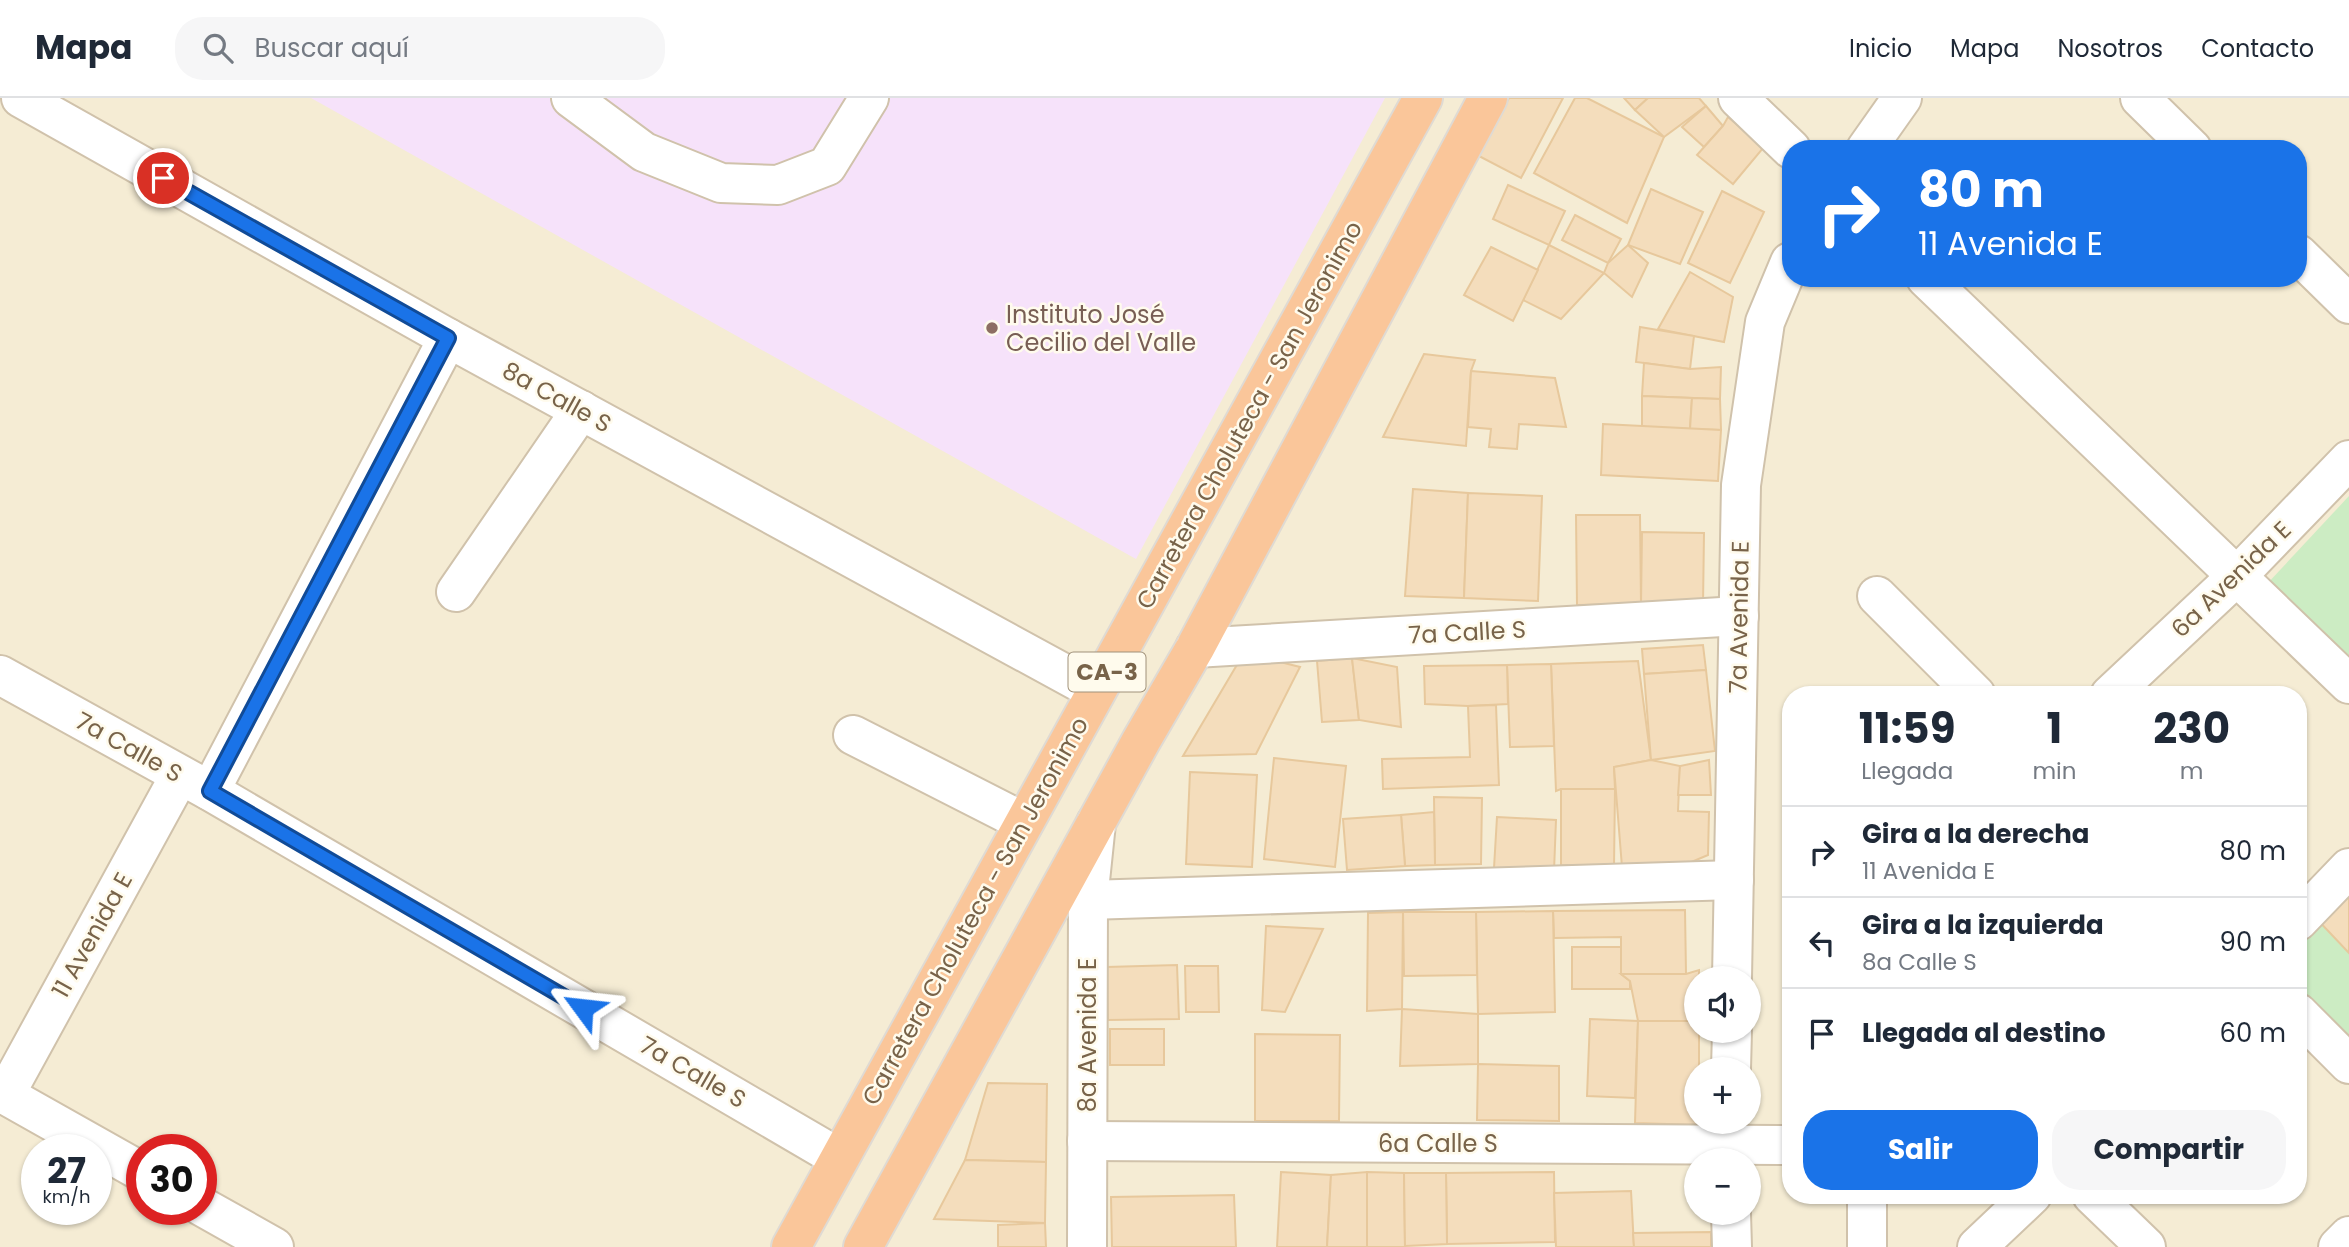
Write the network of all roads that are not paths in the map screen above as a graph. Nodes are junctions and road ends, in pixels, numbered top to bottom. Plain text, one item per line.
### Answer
1 (21, 98) edge
2 (571, 98) edge
3 (869, 98) edge
4 (1423, 98) edge
5 (1488, 98) edge
6 (1738, 98) edge
7 (1902, 98) edge
8 (2140, 98) edge
9 (1782, 140) edge
10 (1872, 140) edge
11 (2183, 140) edge
12 (2307, 263) edge
13 (1782, 281) edge
14 (1935, 287) edge
15 (2349, 304) edge
16 (448, 338) junction
17 (581, 410) junction
18 (2349, 460) edge
19 (2237, 576) junction
20 (456, 592) dead end
21 (1877, 596) dead end
22 (1739, 616) junction
23 (1195, 648) junction
24 (0, 675) edge
25 (2349, 684) edge
26 (1967, 686) edge
27 (2120, 686) edge
28 (1096, 691) junction
29 (853, 735) dead end
30 (195, 783) junction
31 (1024, 822) junction
32 (1096, 824) junction
33 (2349, 868) edge
34 (1734, 880) junction
35 (1088, 900) junction
36 (2307, 912) edge
37 (1732, 966) edge
38 (2307, 1022) edge
39 (2349, 1064) edge
40 (2, 1094) edge
41 (1087, 1141) junction
42 (1730, 1142) edge
43 (1782, 1145) edge
44 (839, 1157) junction
45 (126, 1163) edge
46 (1867, 1204) edge
47 (2022, 1204) edge
48 (2101, 1204) edge
49 (217, 1215) edge
50 (1731, 1225) edge
51 (2349, 1236) edge
52 (274, 1247) edge
53 (791, 1247) edge
54 (863, 1247) edge
55 (1087, 1247) edge
56 (1732, 1247) edge
57 (1867, 1247) edge
58 (1977, 1247) edge
59 (2146, 1247) edge
60 (2338, 1247) edge

1 - 16 street, 8a Calle S
2 - 3 street
4 - 28 highway, Carretera Choluteca - San Jeronimo / CA-3
5 - 23 highway, CA-3
6 - 9 street
7 - 10 street
8 - 11 street
12 - 15 street
13 - 22 street, 7a Avenida E
14 - 19 street
16 - 17 street, 8a Calle S
16 - 30 street, 11 Avenida E
17 - 20 street
17 - 28 street, 8a Calle S
18 - 19 street, 6a Avenida E
19 - 25 street
19 - 27 street, 6a Avenida E
21 - 26 street
22 - 23 street, 7a Calle S
22 - 34 street, 7a Avenida E
23 - 32 highway, CA-3
24 - 30 street, 7a Calle S
28 - 31 highway, Carretera Choluteca - San Jeronimo / CA-3
29 - 31 street
30 - 40 street, 11 Avenida E
30 - 44 street, 7a Calle S
31 - 44 highway, Carretera Choluteca - San Jeronimo / CA-3
32 - 35 street, 8a Avenida E
32 - 54 highway, CA-3
33 - 36 street
34 - 35 street
34 - 37 street, 7a Avenida E
35 - 41 street, 8a Avenida E
38 - 39 street
40 - 45 street
41 - 42 street, 6a Calle S
41 - 55 street, 8a Avenida E
42 - 43 street, 6a Calle S
44 - 53 highway, Carretera Choluteca - San Jeronimo / CA-3
46 - 57 street
47 - 58 street
48 - 59 street
49 - 52 street
50 - 56 street
51 - 60 street

